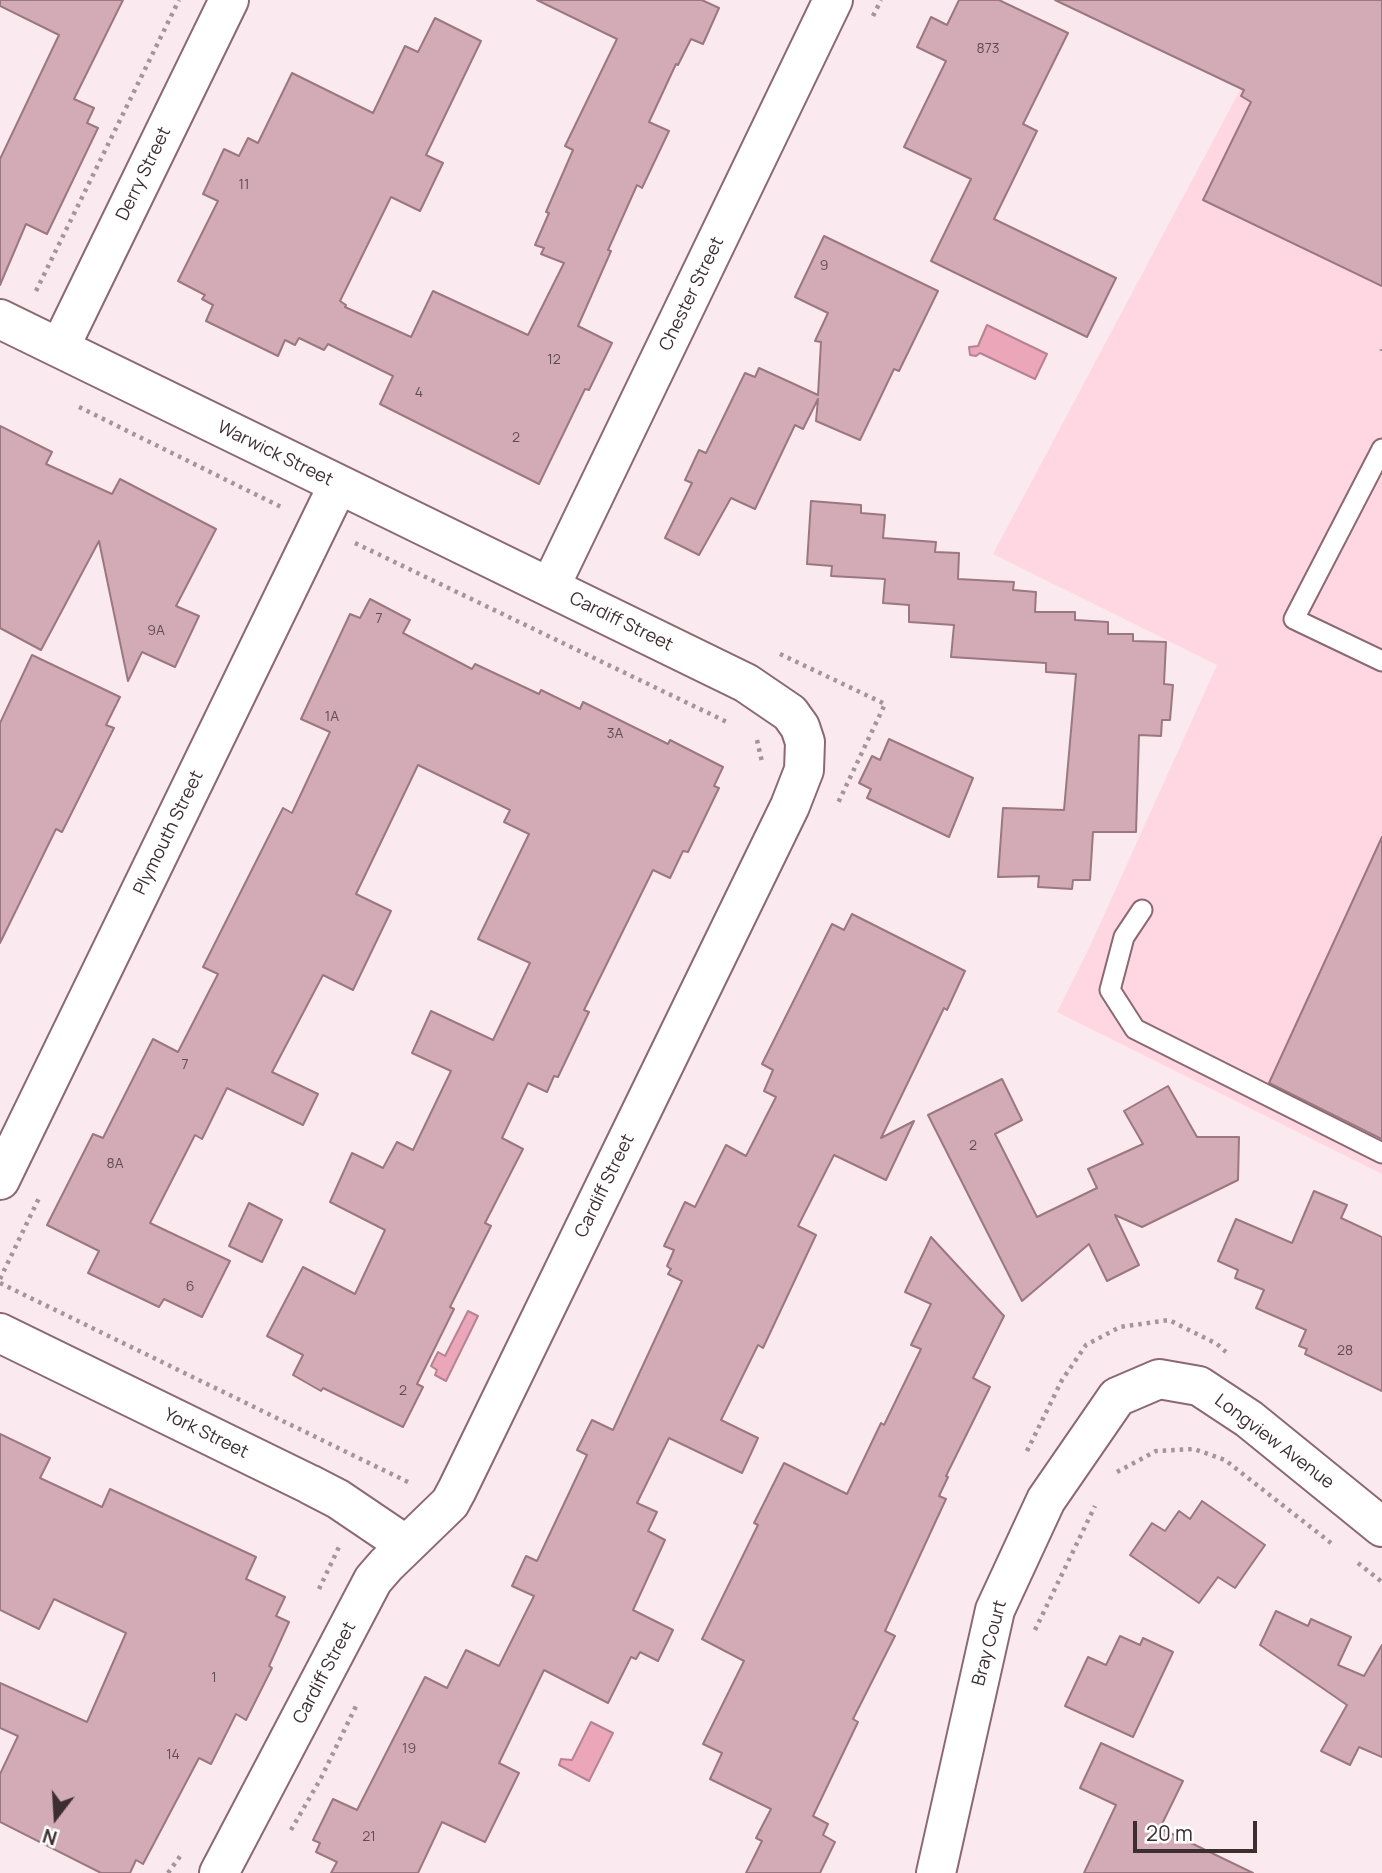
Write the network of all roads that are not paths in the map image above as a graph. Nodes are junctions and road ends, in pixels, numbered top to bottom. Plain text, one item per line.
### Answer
1 (229, 0) edge
2 (833, 0) edge
3 (0, 318) edge
4 (60, 347) junction
5 (1382, 449) edge
6 (338, 485) junction
7 (550, 587) junction
8 (1382, 661) edge
9 (1142, 910) dead end
10 (1382, 1153) edge
11 (0, 1180) edge
12 (0, 1333) edge
13 (1117, 1397) joint
14 (1382, 1527) edge
15 (406, 1545) junction
16 (219, 1873) edge
17 (936, 1873) edge

1 - 4 street, Derry Street
2 - 7 street, Chester Street
3 - 4 street, Warwick Street
4 - 6 street, Warwick Street
5 - 8 lane
6 - 7 street, Warwick Street
6 - 11 street, Plymouth Street
7 - 15 street, Cardiff Street
9 - 10 lane
12 - 15 street, York Street
13 - 14 street, Longview Avenue
13 - 17 street, Bray Court
15 - 16 street, Cardiff Street

